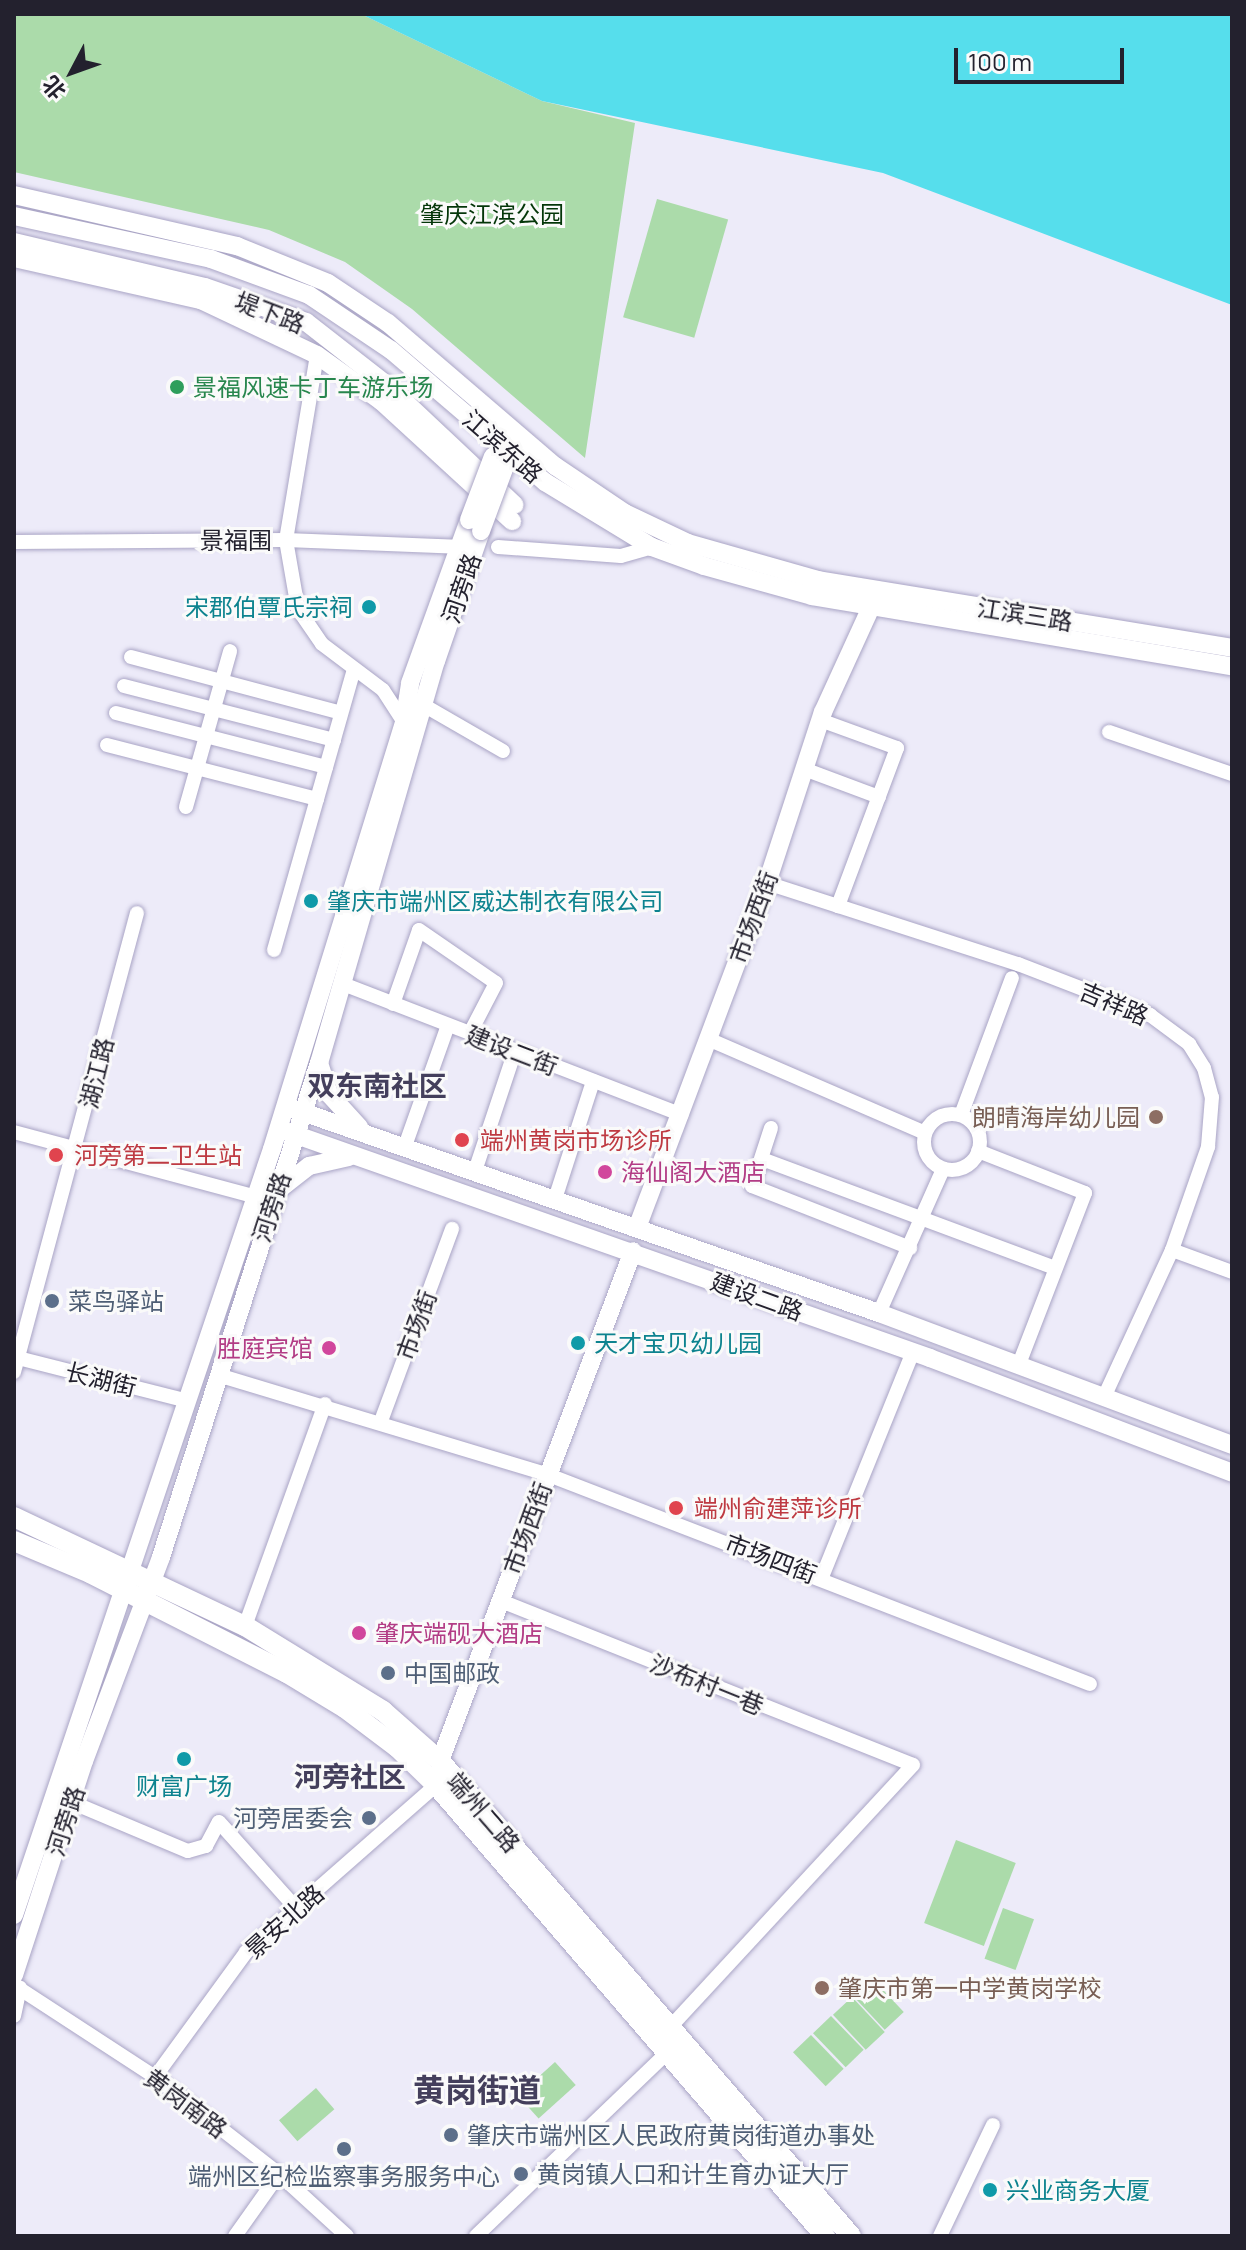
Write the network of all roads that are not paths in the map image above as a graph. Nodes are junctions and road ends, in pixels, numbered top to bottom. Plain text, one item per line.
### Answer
1 (14, 195) edge
2 (14, 216) edge
3 (14, 242) edge
4 (14, 258) edge
5 (115, 281) junction
6 (317, 355) junction
7 (505, 447) junction
8 (286, 540) junction
9 (14, 542) edge
10 (498, 547) dead end
11 (652, 547) junction
12 (465, 550) junction
13 (818, 580) joint
14 (871, 607) junction
15 (1232, 648) edge
16 (230, 651) dead end
17 (131, 657) dead end
18 (1232, 666) edge
19 (354, 670) junction
20 (221, 681) junction
21 (410, 683) junction
22 (124, 686) dead end
23 (383, 690) junction
24 (425, 706) junction
25 (214, 709) junction
26 (116, 713) dead end
27 (341, 713) junction
28 (820, 720) junction
29 (404, 722) junction
30 (1109, 732) dead end
31 (206, 736) junction
32 (334, 740) junction
33 (107, 745) dead end
34 (503, 751) dead end
35 (326, 767) junction
36 (197, 768) junction
37 (804, 769) junction
38 (1232, 774) edge
39 (879, 797) junction
40 (317, 799) junction
41 (186, 807) dead end
42 (767, 883) junction
43 (838, 906) junction
44 (137, 913) dead end
45 (274, 950) dead end
46 (1012, 978) dead end
47 (343, 984) junction
48 (393, 1004) junction
49 (448, 1025) junction
50 (470, 1033) junction
51 (708, 1039) junction
52 (515, 1051) junction
53 (319, 1063) junction
54 (593, 1081) junction
55 (294, 1109) junction
56 (682, 1115) junction
57 (961, 1115) junction
58 (771, 1128) dead end
59 (363, 1131) junction
60 (14, 1132) edge
61 (286, 1132) junction
62 (925, 1133) junction
63 (405, 1146) junction
64 (77, 1149) junction
65 (978, 1151) junction
66 (424, 1153) junction
67 (360, 1157) junction
68 (762, 1159) junction
69 (943, 1169) junction
70 (475, 1171) junction
71 (417, 1174) junction
72 (265, 1195) junction
73 (555, 1199) junction
74 (923, 1219) junction
75 (637, 1228) junction
76 (452, 1229) dead end
77 (910, 1248) junction
78 (1172, 1250) junction
79 (633, 1251) junction
80 (1055, 1268) junction
81 (1232, 1272) edge
82 (879, 1313) junction
83 (913, 1352) junction
84 (16, 1362) edge
85 (1019, 1364) junction
86 (218, 1375) junction
87 (1105, 1395) junction
88 (188, 1401) junction
89 (325, 1404) junction
90 (381, 1421) junction
91 (1232, 1445) edge
92 (1232, 1473) edge
93 (546, 1474) junction
94 (14, 1517) edge
95 (14, 1541) edge
96 (94, 1563) junction
97 (132, 1570) junction
98 (822, 1577) junction
99 (153, 1581) junction
100 (125, 1591) junction
101 (501, 1601) junction
102 (146, 1602) junction
103 (213, 1611) junction
104 (245, 1626) junction
105 (202, 1631) junction
106 (1090, 1684) dead end
107 (440, 1761) junction
108 (436, 1785) junction
109 (53, 1794) junction
110 (71, 1802) junction
111 (296, 1908) junction
112 (14, 1915) edge
113 (16, 1982) edge
114 (14, 2016) edge
115 (670, 2027) junction
116 (667, 2053) junction
117 (155, 2077) junction
118 (993, 2125) dead end
119 (279, 2174) junction
120 (235, 2236) edge
121 (347, 2236) edge
122 (476, 2236) edge
123 (825, 2236) edge
124 (851, 2236) edge
125 (940, 2236) edge

1 - 7 street, 江滨东路
2 - 7 street, 江滨东路
3 - 5 street, 堤下路
4 - 5 street, 堤下路
5 - 6 street, 堤下路
5 - 6 street, 堤下路
6 - 8 street
7 - 11 street, 江滨东路
7 - 12 street, 河旁路, bridge
7 - 13 street, 江滨东路
8 - 9 street, 景福围
8 - 12 street, 景福围
8 - 19 street
10 - 11 street
11 - 14 street, 江滨东路
12 - 21 street, 河旁路
12 - 24 street, 河旁路
13 - 15 street, 江滨三路
14 - 18 street, 江滨三路
14 - 28 street, 市场西街
16 - 20 street
17 - 20 street
19 - 23 street
19 - 27 street
20 - 25 street
20 - 27 street
21 - 23 street
21 - 29 street, 河旁路
22 - 25 street
23 - 29 street
24 - 34 street
24 - 47 street, 河旁路
25 - 31 street
25 - 32 street
26 - 31 street
27 - 32 street
28 - 37 street, 市场西街
28 - 39 street
29 - 55 street, 河旁路
30 - 38 street
31 - 35 street
31 - 36 street
32 - 35 street
33 - 36 street
35 - 40 street
36 - 40 street
36 - 41 street
37 - 39 street
37 - 42 street, 市场西街
39 - 43 street
40 - 45 street
42 - 43 street, 吉祥路
42 - 51 street, 市场西街
43 - 78 street, 吉祥路
44 - 64 street, 湖江路
46 - 57 street
47 - 48 street, 建设二街
47 - 53 street, 河旁路
48 - 49 street, 建设二街
48 - 50 street
49 - 50 street, 建设二街
49 - 63 street
50 - 52 street, 建设二街
51 - 56 street, 市场西街
51 - 62 street
52 - 54 street, 建设二街
52 - 70 street
53 - 55 street, 河旁路
53 - 59 street
54 - 56 street, 建设二街
54 - 73 street
55 - 59 street, 建设二路
55 - 61 street, 河旁路
56 - 75 street, 市场西街
57 - 62 street
57 - 65 street
58 - 68 street
59 - 63 street, 建设二路
60 - 64 street
61 - 67 street, 建设二路
61 - 72 street, 河旁路
62 - 69 street
63 - 66 street, 建设二路
64 - 72 street
64 - 84 street, 湖江路
65 - 69 street
65 - 80 street
66 - 70 street, 建设二路
66 - 71 street
67 - 71 street, 建设二路
67 - 72 street
68 - 74 street
68 - 77 street
69 - 74 street
70 - 73 street, 建设二路
71 - 79 street, 建设二路
72 - 86 street, 河旁路
72 - 88 street, 河旁路
73 - 75 street, 建设二路
74 - 77 street
74 - 80 street
75 - 82 street, 建设二路
76 - 90 street, 市场街
77 - 82 street
78 - 81 street
78 - 87 street, 吉祥路
79 - 83 street, 建设二路
79 - 93 street, 市场西街
80 - 85 street
82 - 85 street, 建设二路
83 - 92 street, 建设二路
83 - 98 street
84 - 88 street, 长湖街
85 - 87 street, 建设二路
86 - 89 street, 市场四街
86 - 99 street, 河旁路
87 - 91 street, 建设二路
88 - 97 street, 河旁路
89 - 90 street, 市场四街
89 - 104 street
90 - 93 street, 市场四街
93 - 98 street, 市场四街
93 - 101 street, 市场西街
94 - 96 main road, 端州二路
95 - 96 main road, 端州二路
96 - 97 main road, 端州二路
96 - 100 main road, 端州二路
97 - 99 main road, 端州二路
97 - 100 street, 河旁路
98 - 106 street, 市场四街
99 - 102 street, 河旁路
99 - 103 main road, 端州二路
100 - 102 main road, 端州二路
100 - 109 street, 河旁路
101 - 107 street, 市场西街
101 - 115 street, 沙布村一巷
102 - 105 main road, 端州二路
102 - 110 street, 河旁路
103 - 104 main road, 端州二路
103 - 105 main road
104 - 107 main road, 端州二路
105 - 108 main road, 端州二路
107 - 115 main road, 端州二路
108 - 111 street, 景安北路
108 - 116 main road, 端州二路
109 - 110 street
109 - 112 street, 河旁路
110 - 111 street
110 - 113 street, 河旁路
111 - 117 street, 景安北路
113 - 114 street, 河旁路
113 - 117 street, 黄岗南路
115 - 124 main road, 端州二路
116 - 122 street
116 - 123 main road, 端州二路
117 - 119 street, 黄岗南路
118 - 125 street
119 - 120 street
119 - 121 street, 黄岗南路

